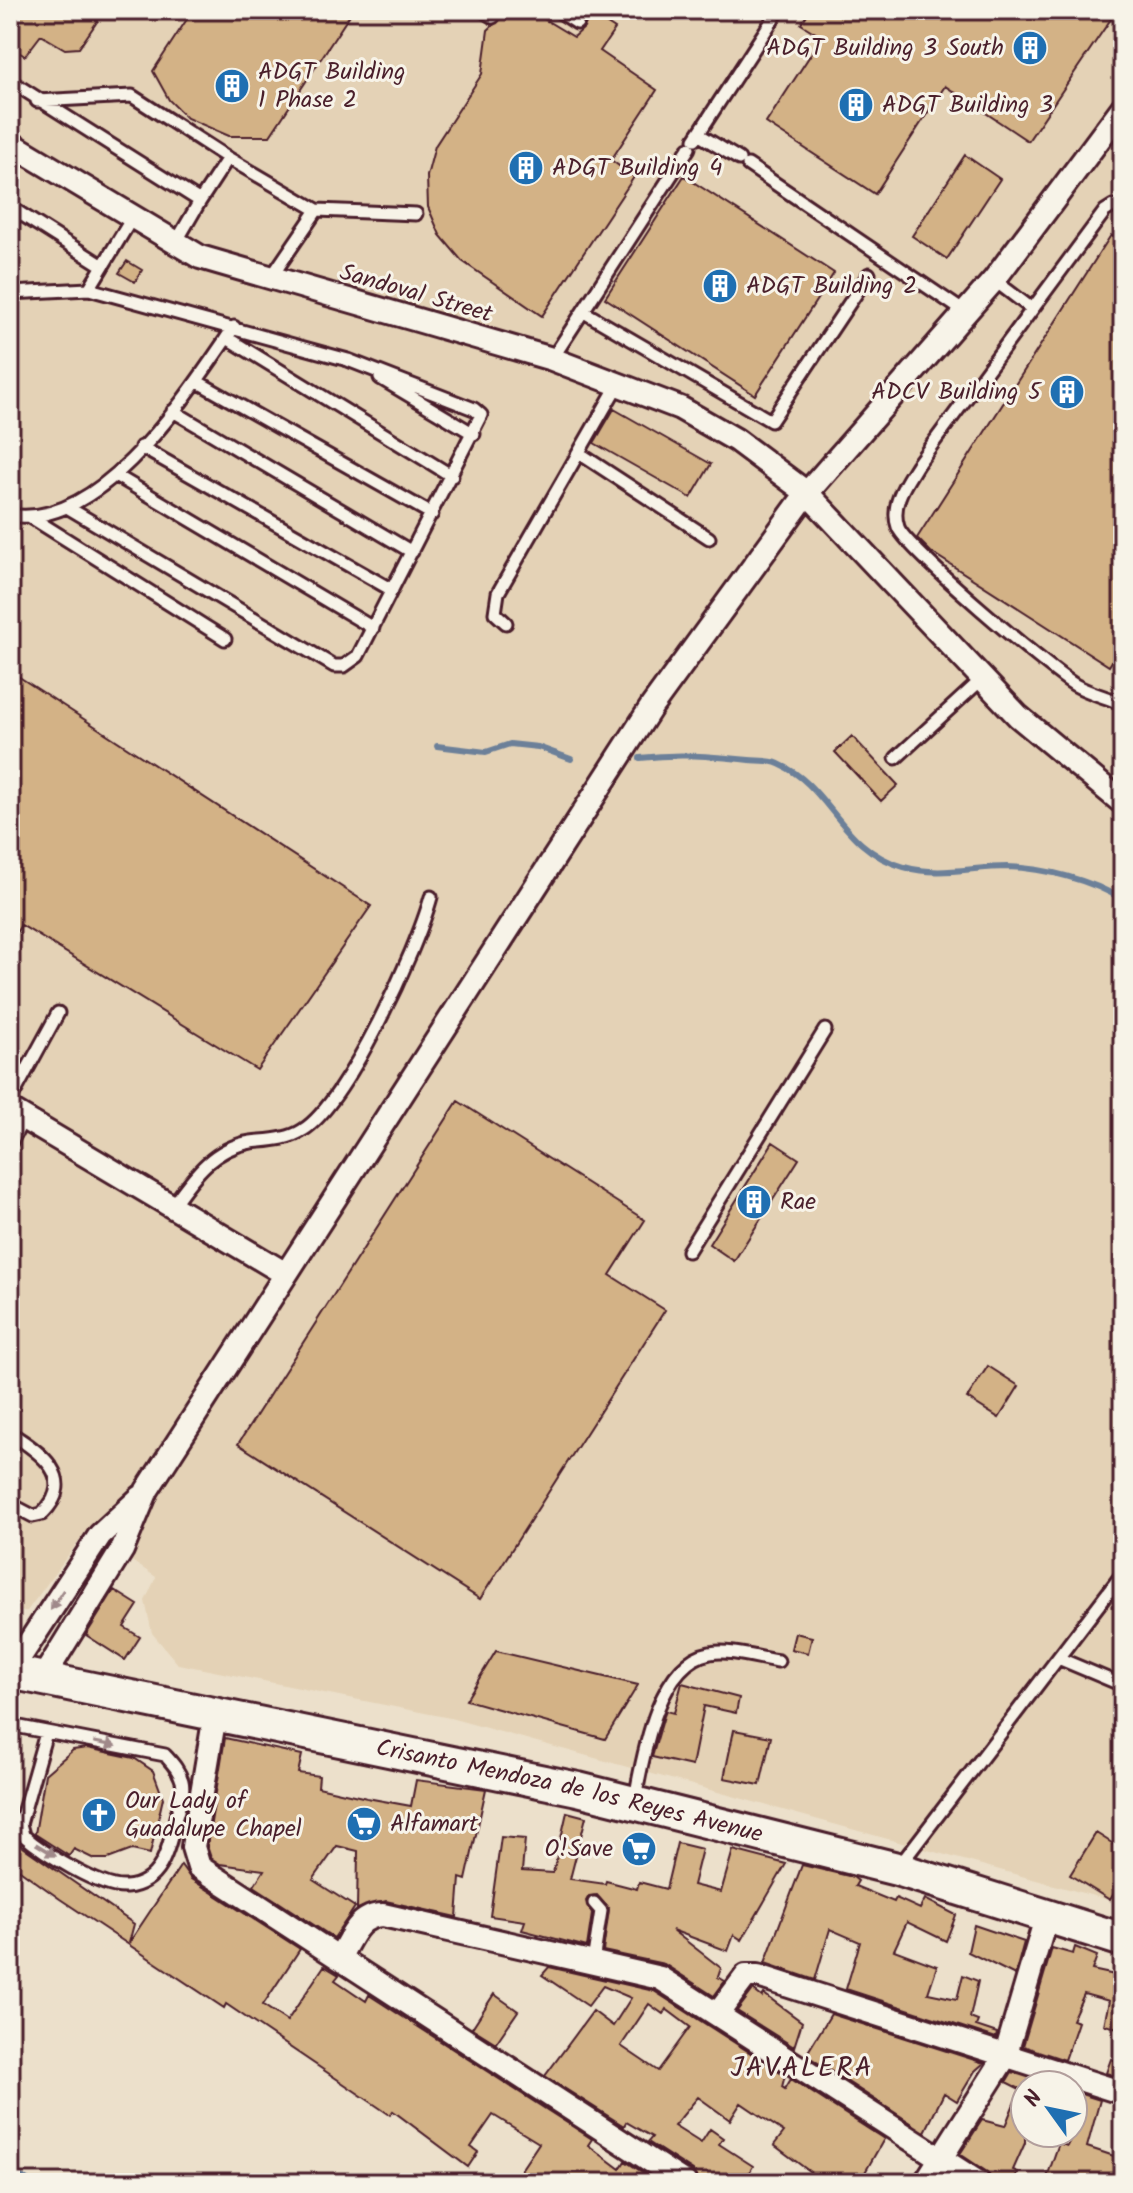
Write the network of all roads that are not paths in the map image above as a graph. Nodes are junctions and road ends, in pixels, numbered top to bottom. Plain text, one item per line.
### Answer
1 (482, 10) edge
2 (557, 10) edge
3 (779, 10) edge
4 (493, 17) dead end
5 (577, 23) dead end
6 (10, 81) edge
7 (37, 101) junction
8 (1123, 107) edge
9 (694, 140) junction
10 (1113, 142) edge
11 (10, 143) edge
12 (228, 158) junction
13 (200, 201) junction
14 (10, 207) edge
15 (1123, 208) edge
16 (317, 210) junction
17 (416, 214) dead end
18 (132, 218) junction
19 (175, 245) junction
20 (103, 266) junction
21 (869, 274) dead end
22 (270, 279) junction
23 (994, 280) junction
24 (89, 289) junction
25 (10, 293) edge
26 (1032, 309) junction
27 (584, 312) junction
28 (966, 313) junction
29 (230, 333) junction
30 (552, 359) junction
31 (348, 360) junction
32 (198, 382) junction
33 (617, 386) junction
34 (173, 411) junction
35 (474, 434) junction
36 (141, 447) junction
37 (579, 453) junction
38 (115, 475) junction
39 (452, 476) junction
40 (807, 493) junction
41 (67, 507) junction
42 (432, 514) junction
43 (10, 515) edge
44 (29, 516) junction
45 (709, 538) dead end
46 (412, 552) junction
47 (392, 590) junction
48 (506, 623) dead end
49 (373, 628) junction
50 (225, 639) dead end
51 (981, 680) junction
52 (1122, 703) edge
53 (896, 758) dead end
54 (1123, 803) edge
55 (431, 897) dead end
56 (58, 1013) dead end
57 (825, 1030) dead end
58 (15, 1110) edge
59 (10, 1144) edge
60 (173, 1205) junction
61 (688, 1251) dead end
62 (284, 1273) junction
63 (10, 1433) edge
64 (147, 1490) junction
65 (10, 1504) edge
66 (1123, 1573) edge
67 (1058, 1658) junction
68 (778, 1661) dead end
69 (10, 1672) edge
70 (43, 1678) junction
71 (1115, 1682) dead end
72 (215, 1715) junction
73 (10, 1725) edge
74 (46, 1733) junction
75 (634, 1804) junction
76 (897, 1869) junction
77 (594, 1903) dead end
78 (1046, 1918) junction
79 (1123, 1940) edge
80 (339, 1958) junction
81 (593, 1962) junction
82 (719, 2012) junction
83 (1005, 2057) junction
84 (1123, 2093) edge
85 (940, 2158) junction
86 (685, 2183) edge
87 (925, 2183) edge
88 (979, 2183) edge

1 - 4 lane
2 - 5 lane
3 - 9 lane
6 - 7 lane
7 - 12 lane
7 - 13 lane
8 - 10 street
9 - 27 lane
9 - 28 lane
10 - 23 street
11 - 18 street, Sandoval Street
12 - 13 lane
12 - 16 lane
13 - 19 lane
14 - 20 lane
15 - 26 lane
16 - 17 lane
16 - 22 lane
18 - 19 street, Sandoval Street
18 - 20 lane
19 - 22 street, Sandoval Street
20 - 24 lane
21 - 27 lane
22 - 30 street, Sandoval Street
23 - 26 lane
23 - 28 street
24 - 25 lane
24 - 29 lane
26 - 52 lane
27 - 30 lane
28 - 40 street
29 - 31 lane
29 - 32 lane
29 - 39 lane
30 - 33 street, Sandoval Street
31 - 35 lane
31 - 35 lane
32 - 34 lane
32 - 42 lane
33 - 37 lane
33 - 40 street, Sandoval Street
34 - 36 lane
34 - 46 lane
35 - 39 lane
36 - 38 lane
36 - 47 lane
37 - 45 lane
37 - 48 lane
38 - 41 lane
38 - 49 lane
39 - 42 lane
40 - 51 street, Sandoval Street
40 - 62 street
41 - 44 lane
41 - 49 lane
42 - 46 lane
43 - 44 lane
44 - 50 lane
46 - 47 lane
47 - 49 lane
51 - 53 lane
51 - 54 street, Sandoval Street
55 - 60 lane
56 - 58 lane
57 - 61 lane
58 - 59 lane
58 - 60 street
60 - 62 street
62 - 64 street
63 - 65 lane
64 -> 69 street
64 - 70 street
66 - 67 lane
67 - 71 lane
67 - 76 lane
68 - 75 lane
69 - 70 main road, Crisanto Mendoza de los Reyes Avenue
70 - 72 main road, Crisanto Mendoza de los Reyes Avenue
72 - 75 main road, Crisanto Mendoza de los Reyes Avenue
72 - 80 street
73 - 74 lane
74 - 74 lane
75 - 76 main road, Crisanto Mendoza de los Reyes Avenue
76 - 78 main road, Crisanto Mendoza de los Reyes Avenue
77 - 81 lane
78 - 79 main road, Crisanto Mendoza de los Reyes Avenue
78 - 83 street
80 - 81 street
80 - 86 street
81 - 82 street
82 - 83 street
82 - 85 street
83 - 84 street
83 - 85 street
85 - 87 street
85 - 88 street

